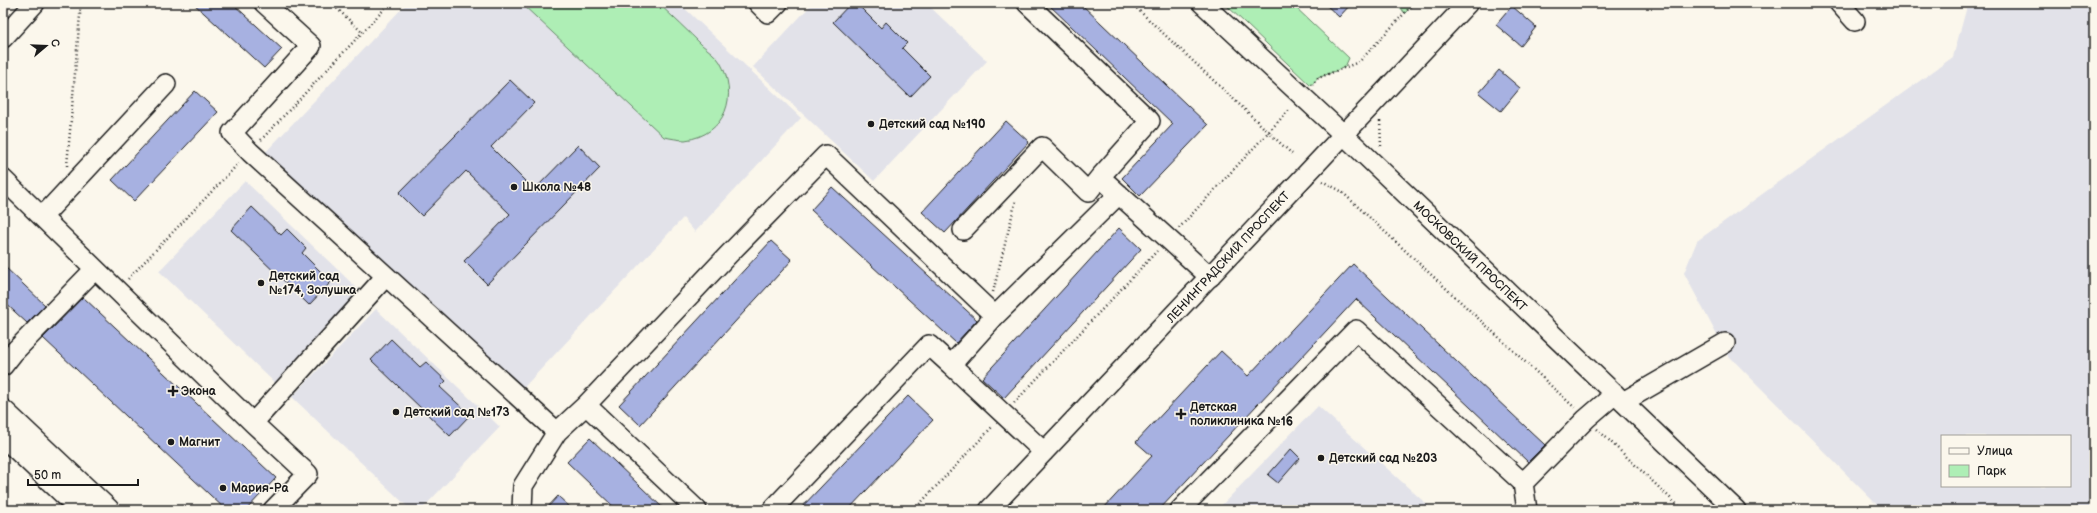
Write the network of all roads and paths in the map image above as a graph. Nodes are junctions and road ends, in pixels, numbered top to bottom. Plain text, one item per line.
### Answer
1 (35, 3) edge
2 (81, 3) edge
3 (264, 3) edge
4 (331, 3) edge
5 (758, 3) edge
6 (778, 3) edge
7 (1027, 3) edge
8 (1131, 3) edge
9 (1202, 3) edge
10 (1414, 3) edge
11 (1468, 3) edge
12 (1839, 3) edge
13 (1855, 21) dead end
14 (362, 32) dead end
15 (3, 38) edge
16 (166, 84) dead end
17 (1311, 86) dead end
18 (1289, 110) dead end
19 (1380, 121) dead end
20 (1269, 131) junction
21 (1344, 135) junction
22 (1381, 149) dead end
23 (1292, 154) dead end
24 (1100, 177) junction
25 (3, 179) edge
26 (1319, 180) dead end
27 (64, 193) junction
28 (1118, 194) junction
29 (1017, 195) dead end
30 (43, 216) junction
31 (963, 230) dead end
32 (1168, 239) junction
33 (96, 268) junction
34 (386, 276) junction
35 (1210, 277) junction
36 (992, 313) junction
37 (1725, 343) dead end
38 (951, 365) junction
39 (3, 366) edge
40 (1619, 398) junction
41 (586, 405) junction
42 (3, 411) edge
43 (1004, 414) junction
44 (1586, 419) junction
45 (253, 423) junction
46 (557, 432) junction
47 (3, 436) edge
48 (1044, 452) junction
49 (1523, 483) junction
50 (3, 502) edge
51 (11, 510) edge
52 (82, 510) edge
53 (108, 510) edge
54 (273, 510) edge
55 (522, 510) edge
56 (697, 510) edge
57 (772, 510) edge
58 (914, 510) edge
59 (989, 510) edge
60 (1180, 510) edge
61 (1527, 510) edge
62 (1683, 510) edge
63 (1736, 510) edge

1 - 15 street
2 - 27 path
3 - 34 street
4 - 14 path
5 - 6 street
7 - 24 street
8 - 20 path
9 - 21 street, МОСКОВСКИЙ ПРОСПЕКТ
10 - 17 path
11 - 21 street, ЛЕНИНГРАДСКИЙ ПРОСПЕКТ
12 - 13 street
16 - 27 street
18 - 20 path
19 - 22 path
20 - 23 path
20 - 32 path
21 - 35 street, ЛЕНИНГРАДСКИЙ ПРОСПЕКТ
21 - 40 street, МОСКОВСКИЙ ПРОСПЕКТ
24 - 28 street
24 - 31 street
25 - 30 street
26 - 44 path
27 - 30 street
28 - 32 street
28 - 36 street
29 - 36 path
30 - 33 street
32 - 35 street
32 - 43 path
33 - 39 street
33 - 45 street
34 - 45 street
34 - 46 street
35 - 48 street, ЛЕНИНГРАДСКИЙ ПРОСПЕКТ
36 - 38 street
36 - 41 street
37 - 40 street
38 - 43 street
38 - 57 street
40 - 44 street
40 - 63 street, МОСКОВСКИЙ ПРОСПЕКТ
41 - 46 street
41 - 56 street
42 - 53 main road
43 - 48 street
43 - 58 path
44 - 49 street
44 - 62 path
45 - 54 street
46 - 55 street
47 - 52 main road
48 - 59 street, ЛЕНИНГРАДСКИЙ ПРОСПЕКТ
49 - 60 street
49 - 61 street
50 - 51 path

